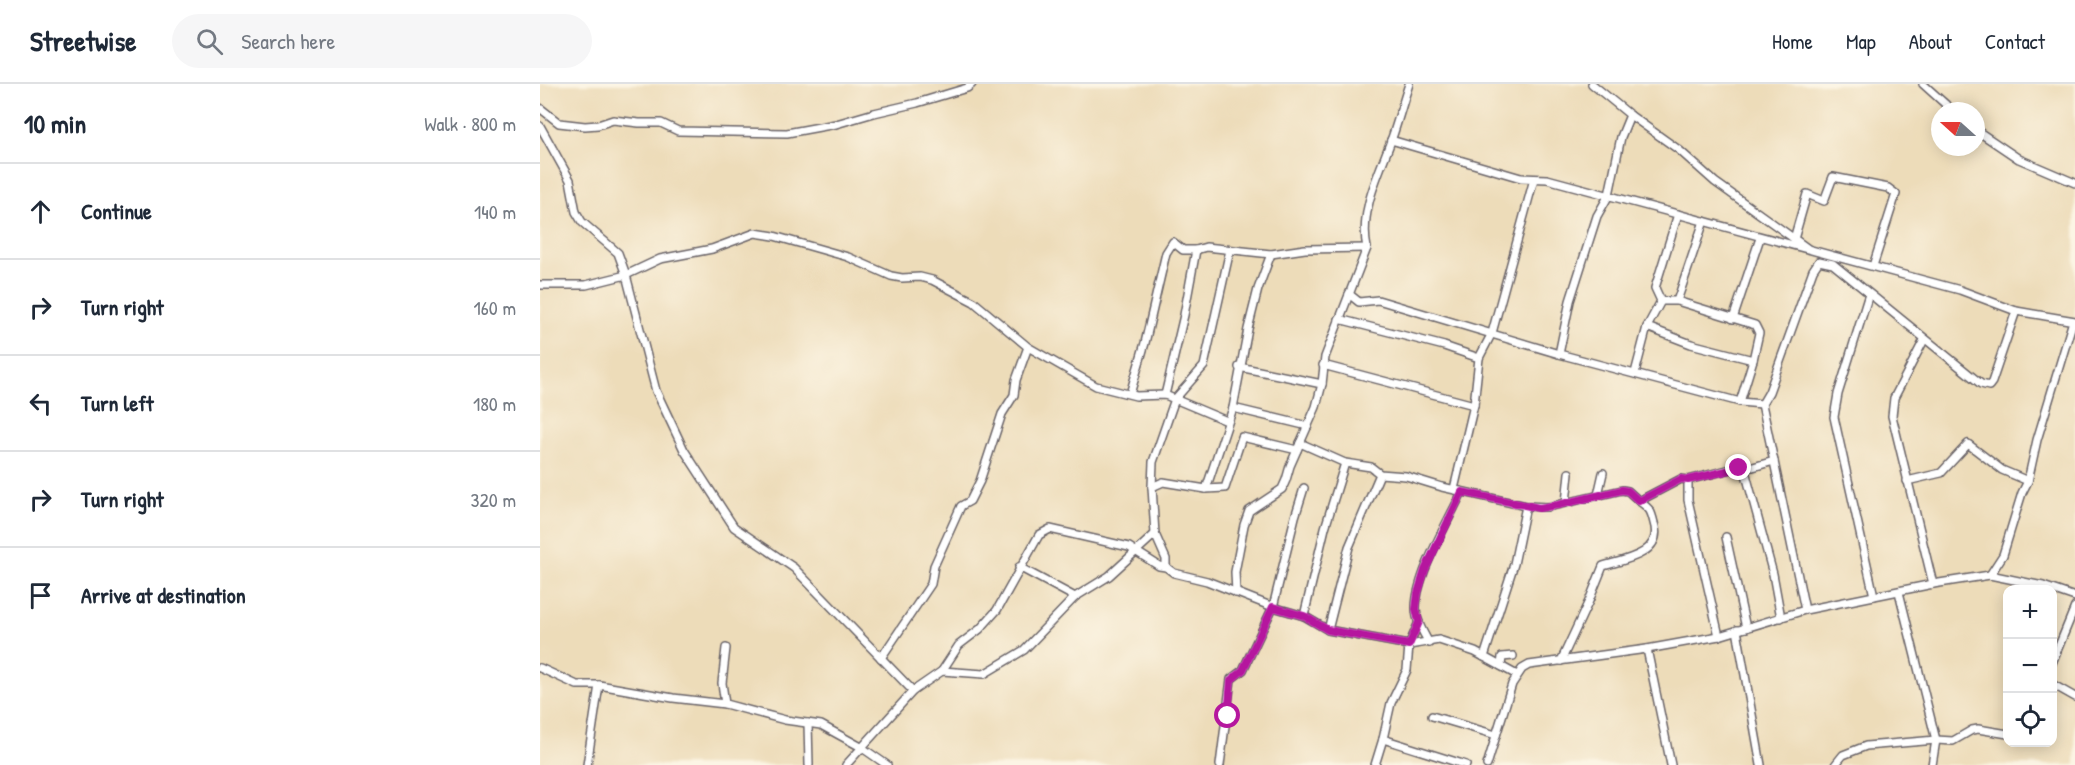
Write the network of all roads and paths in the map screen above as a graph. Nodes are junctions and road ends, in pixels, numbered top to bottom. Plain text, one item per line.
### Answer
1 (972, 84) edge
2 (1408, 84) edge
3 (1592, 84) edge
4 (1923, 84) edge
5 (1943, 102) edge
6 (540, 108) edge
7 (1630, 115) junction
8 (540, 126) edge
9 (1985, 136) edge
10 (1392, 140) junction
11 (1534, 179) junction
12 (2075, 183) edge
13 (1609, 195) junction
14 (1678, 214) junction
15 (1704, 221) junction
16 (1760, 238) junction
17 (1794, 239) junction
18 (1367, 248) junction
19 (1196, 250) junction
20 (1230, 250) junction
21 (1812, 251) junction
22 (1271, 254) junction
23 (1874, 266) junction
24 (626, 275) junction
25 (540, 285) edge
26 (1349, 294) junction
27 (1869, 294) junction
28 (1661, 301) junction
29 (1677, 301) junction
30 (2016, 311) junction
31 (1339, 319) junction
32 (1733, 319) junction
33 (2074, 321) edge
34 (1647, 327) junction
35 (1492, 333) junction
36 (1924, 340) junction
37 (1028, 347) junction
38 (1559, 354) junction
39 (1479, 358) junction
40 (1753, 360) junction
41 (1323, 365) junction
42 (1239, 368) junction
43 (1635, 373) junction
44 (1322, 384) junction
45 (1130, 394) junction
46 (1165, 395) junction
47 (1174, 399) junction
48 (1740, 402) junction
49 (1762, 404) junction
50 (1474, 405) junction
51 (1233, 408) junction
52 (1227, 421) junction
53 (1308, 426) junction
54 (1300, 442) junction
55 (1297, 450) junction
56 (1774, 461) junction
57 (1345, 464) junction
58 (1744, 467) junction
59 (1569, 472) dead end
60 (1603, 473) dead end
61 (1380, 474) junction
62 (1688, 480) junction
63 (1907, 481) junction
64 (2028, 481) junction
65 (1152, 487) junction
66 (1304, 488) dead end
67 (1206, 489) junction
68 (1454, 489) junction
69 (1462, 492) junction
70 (1598, 495) junction
71 (1639, 501) junction
72 (1566, 503) junction
73 (1526, 506) junction
74 (1155, 534) junction
75 (1726, 537) dead end
76 (1135, 551) junction
77 (1019, 567) junction
78 (1166, 567) junction
79 (1990, 575) junction
80 (1933, 584) junction
81 (1899, 592) junction
82 (1236, 593) junction
83 (1874, 596) junction
84 (1075, 597) junction
85 (2075, 597) edge
86 (2075, 606) edge
87 (1273, 607) junction
88 (1805, 610) junction
89 (1304, 616) junction
90 (1781, 618) junction
91 (1419, 622) junction
92 (1746, 628) junction
93 (1328, 630) junction
94 (1737, 630) junction
95 (1719, 636) junction
96 (1429, 643) junction
97 (1409, 645) junction
98 (726, 648) dead end
99 (1647, 649) junction
100 (2057, 651) edge
101 (1513, 656) dead end
102 (1484, 657) junction
103 (881, 658) junction
104 (1561, 661) junction
105 (1501, 666) junction
106 (540, 669) edge
107 (942, 671) junction
108 (1517, 675) junction
109 (599, 685) junction
110 (2057, 687) edge
111 (913, 691) junction
112 (2075, 696) edge
113 (725, 704) junction
114 (1432, 716) dead end
115 (808, 723) junction
116 (2003, 733) edge
117 (1496, 735) junction
118 (1383, 739) junction
119 (1936, 740) junction
120 (861, 747) junction
121 (587, 765) edge
122 (809, 765) edge
123 (846, 765) edge
124 (887, 765) edge
125 (1220, 765) edge
126 (1375, 765) edge
127 (1466, 765) edge
128 (1486, 765) edge
129 (1671, 765) edge
130 (1761, 765) edge
131 (1834, 765) edge
132 (1932, 765) edge

1 - 6 street
2 - 10 street
3 - 7 street
4 - 5 street
7 - 13 street
7 - 17 street
8 - 24 street
9 - 12 street
10 - 11 street
10 - 18 street
11 - 13 street
11 - 35 street
13 - 14 street
13 - 38 street
14 - 15 street
14 - 28 street
15 - 16 street
15 - 29 street
16 - 21 street
16 - 32 street
17 - 21 street
17 - 23 street
18 - 22 street
18 - 26 street
19 - 20 street
19 - 45 street
19 - 46 street
20 - 22 street
20 - 47 street
21 - 23 street
22 - 42 street
23 - 30 street
24 - 25 street
24 - 37 street
24 - 103 street
26 - 31 street
26 - 35 street
27 - 36 street
27 - 49 street
27 - 83 street
28 - 29 street
28 - 34 street
29 - 32 street
30 - 33 street
30 - 36 street
31 - 39 street
31 - 41 street
32 - 40 street
33 - 64 street
34 - 40 street
34 - 43 street
35 - 38 street
35 - 39 street
36 - 63 street
37 - 45 street
37 - 103 street
38 - 43 street
39 - 50 street
40 - 48 street
41 - 44 street
41 - 50 street
42 - 44 street
42 - 51 street
43 - 48 street
44 - 53 street
45 - 46 street
46 - 47 street
47 - 52 street
47 - 65 street
48 - 49 street
49 - 56 street
50 - 68 street
51 - 52 street
51 - 53 street
52 - 67 street
53 - 54 street
54 - 55 street
54 - 57 street
55 - 67 street
55 - 82 street
56 - 58 street
56 - 88 street
57 - 61 street
57 - 89 street
58 - 62 street
58 - 90 street
59 - 72 street
60 - 70 street
61 - 68 street
61 - 93 street
62 - 71 street
62 - 95 street
63 - 64 street
63 - 80 street
64 - 79 street
65 - 67 street
65 - 74 street
66 - 87 street
68 - 69 street
69 - 73 street
69 - 91 street
70 - 71 street
70 - 72 street
71 - 104 street
72 - 73 street
73 - 102 street
74 - 76 street
74 - 78 street
75 - 92 street
76 - 77 street
76 - 78 street
76 - 84 street
77 - 84 street
77 - 107 street
78 - 82 street
79 - 80 street
79 - 85 street
80 - 81 street
81 - 83 street
81 - 119 street
82 - 87 street
83 - 88 street
84 - 107 street
86 - 100 street
87 - 89 street
87 - 125 street
88 - 90 street
89 - 93 street
90 - 92 street
91 - 96 street
91 - 97 street
92 - 94 street
93 - 97 street
94 - 95 street
94 - 130 street
95 - 99 street
96 - 97 street
96 - 102 street
97 - 118 street
98 - 113 street
99 - 104 street
99 - 129 street
101 - 105 street
102 - 105 street
103 - 111 street
104 - 108 street
105 - 108 street
106 - 109 street
107 - 111 street
108 - 117 street
109 - 113 street
109 - 121 street
110 - 112 street
111 - 120 street
113 - 115 street
114 - 117 street
115 - 120 street
115 - 122 street
116 - 119 street
117 - 128 street
118 - 126 street
118 - 127 street
119 - 131 street
119 - 132 street
120 - 123 street
120 - 124 street

